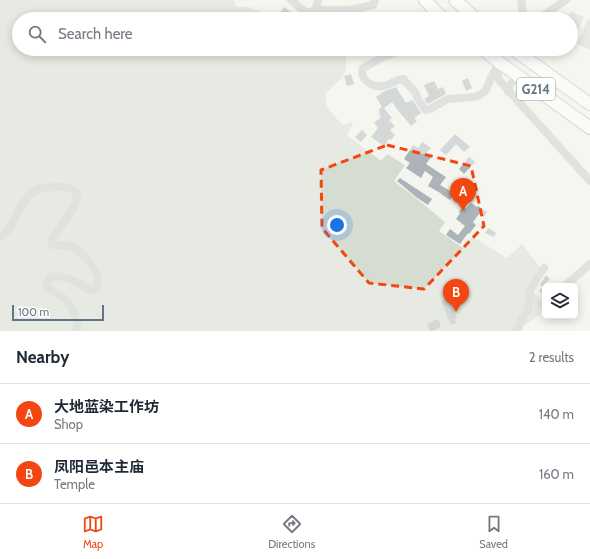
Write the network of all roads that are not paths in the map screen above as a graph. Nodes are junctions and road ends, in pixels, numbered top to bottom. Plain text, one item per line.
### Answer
1 (291, 0) edge
2 (318, 0) edge
3 (375, 0) edge
4 (425, 0) edge
5 (455, 0) edge
6 (521, 0) edge
7 (566, 0) edge
8 (315, 10) joint
9 (306, 12) edge
10 (436, 12) edge
11 (468, 12) edge
12 (523, 12) edge
13 (548, 12) edge
14 (386, 56) edge
15 (492, 56) edge
16 (503, 56) edge
17 (523, 56) edge
18 (499, 62) junction
19 (518, 75) junction
20 (508, 92) junction
21 (590, 104) edge
22 (590, 128) edge
23 (590, 181) edge
24 (0, 237) edge
25 (590, 264) edge
26 (544, 268) dead end
27 (568, 283) edge
28 (77, 331) edge
29 (517, 331) edge

1 - 9 street
2 - 8 street
3 - 8 street
4 - 10 highway
5 - 11 highway
6 - 12 street
7 - 13 street
14 - 18 street
15 - 18 highway, G214
16 - 18 highway
17 - 21 highway, G214
18 - 19 highway, G214
18 - 20 street
19 - 20 street
19 - 22 highway, G214
20 - 23 street
24 - 28 street
25 - 27 street
26 - 29 street

